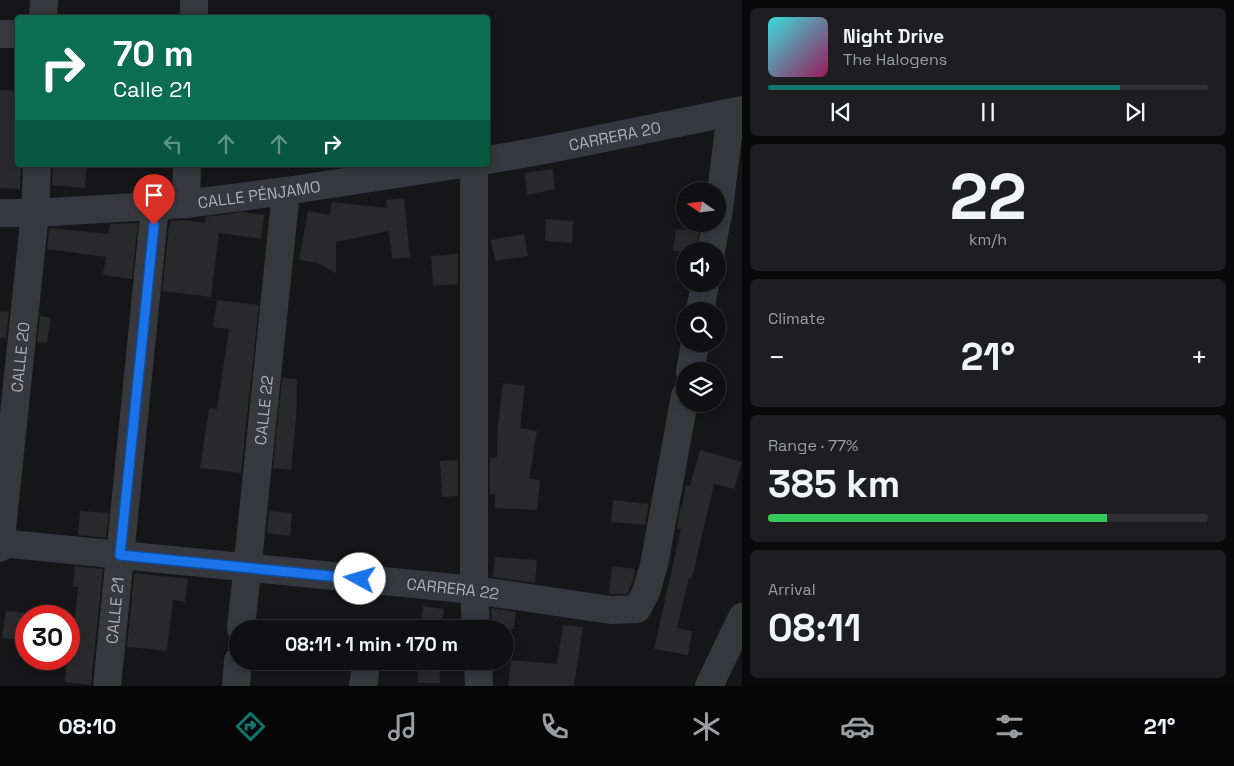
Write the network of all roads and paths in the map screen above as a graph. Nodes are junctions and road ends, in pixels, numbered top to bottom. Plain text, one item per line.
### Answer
1 (44, 0) edge
2 (194, 0) edge
3 (44, 15) edge
4 (194, 15) edge
5 (0, 34) edge
6 (15, 34) edge
7 (736, 111) edge
8 (490, 160) edge
9 (37, 167) edge
10 (187, 167) edge
11 (443, 167) edge
12 (474, 167) edge
13 (724, 182) edge
14 (286, 191) junction
15 (186, 204) junction
16 (155, 206) junction
17 (0, 213) edge
18 (35, 213) junction
19 (682, 412) edge
20 (0, 543) edge
21 (0, 548) edge
22 (120, 555) junction
23 (247, 568) junction
24 (474, 590) junction
25 (742, 617) edge
26 (242, 620) edge
27 (476, 620) edge
28 (237, 670) edge
29 (478, 670) edge
30 (107, 686) edge
31 (236, 686) edge
32 (479, 686) edge
33 (709, 686) edge

1 - 3 street
2 - 4 street
5 - 6 street
7 - 8 street, CARRERA 20
7 - 13 street
9 - 18 street, CALLE 20
10 - 15 street
11 - 14 street, CALLE PÉNJAMO
12 - 24 street
14 - 15 street, CALLE PÉNJAMO
14 - 23 street, CALLE 22
15 - 16 street, CALLE PÉNJAMO
16 - 18 street, CALLE PÉNJAMO
16 - 22 street, CALLE 21
17 - 18 street, CALLE PÉNJAMO
18 - 20 street, CALLE 20
19 - 24 street, CARRERA 22
20 - 21 street, CALLE 20
20 - 22 street, CARRERA 22
22 - 23 street, CARRERA 22
22 - 30 street, CALLE 21
23 - 24 street, CARRERA 22
23 - 26 street, CALLE 22
24 - 27 street
25 - 33 street
28 - 31 street
29 - 32 street

